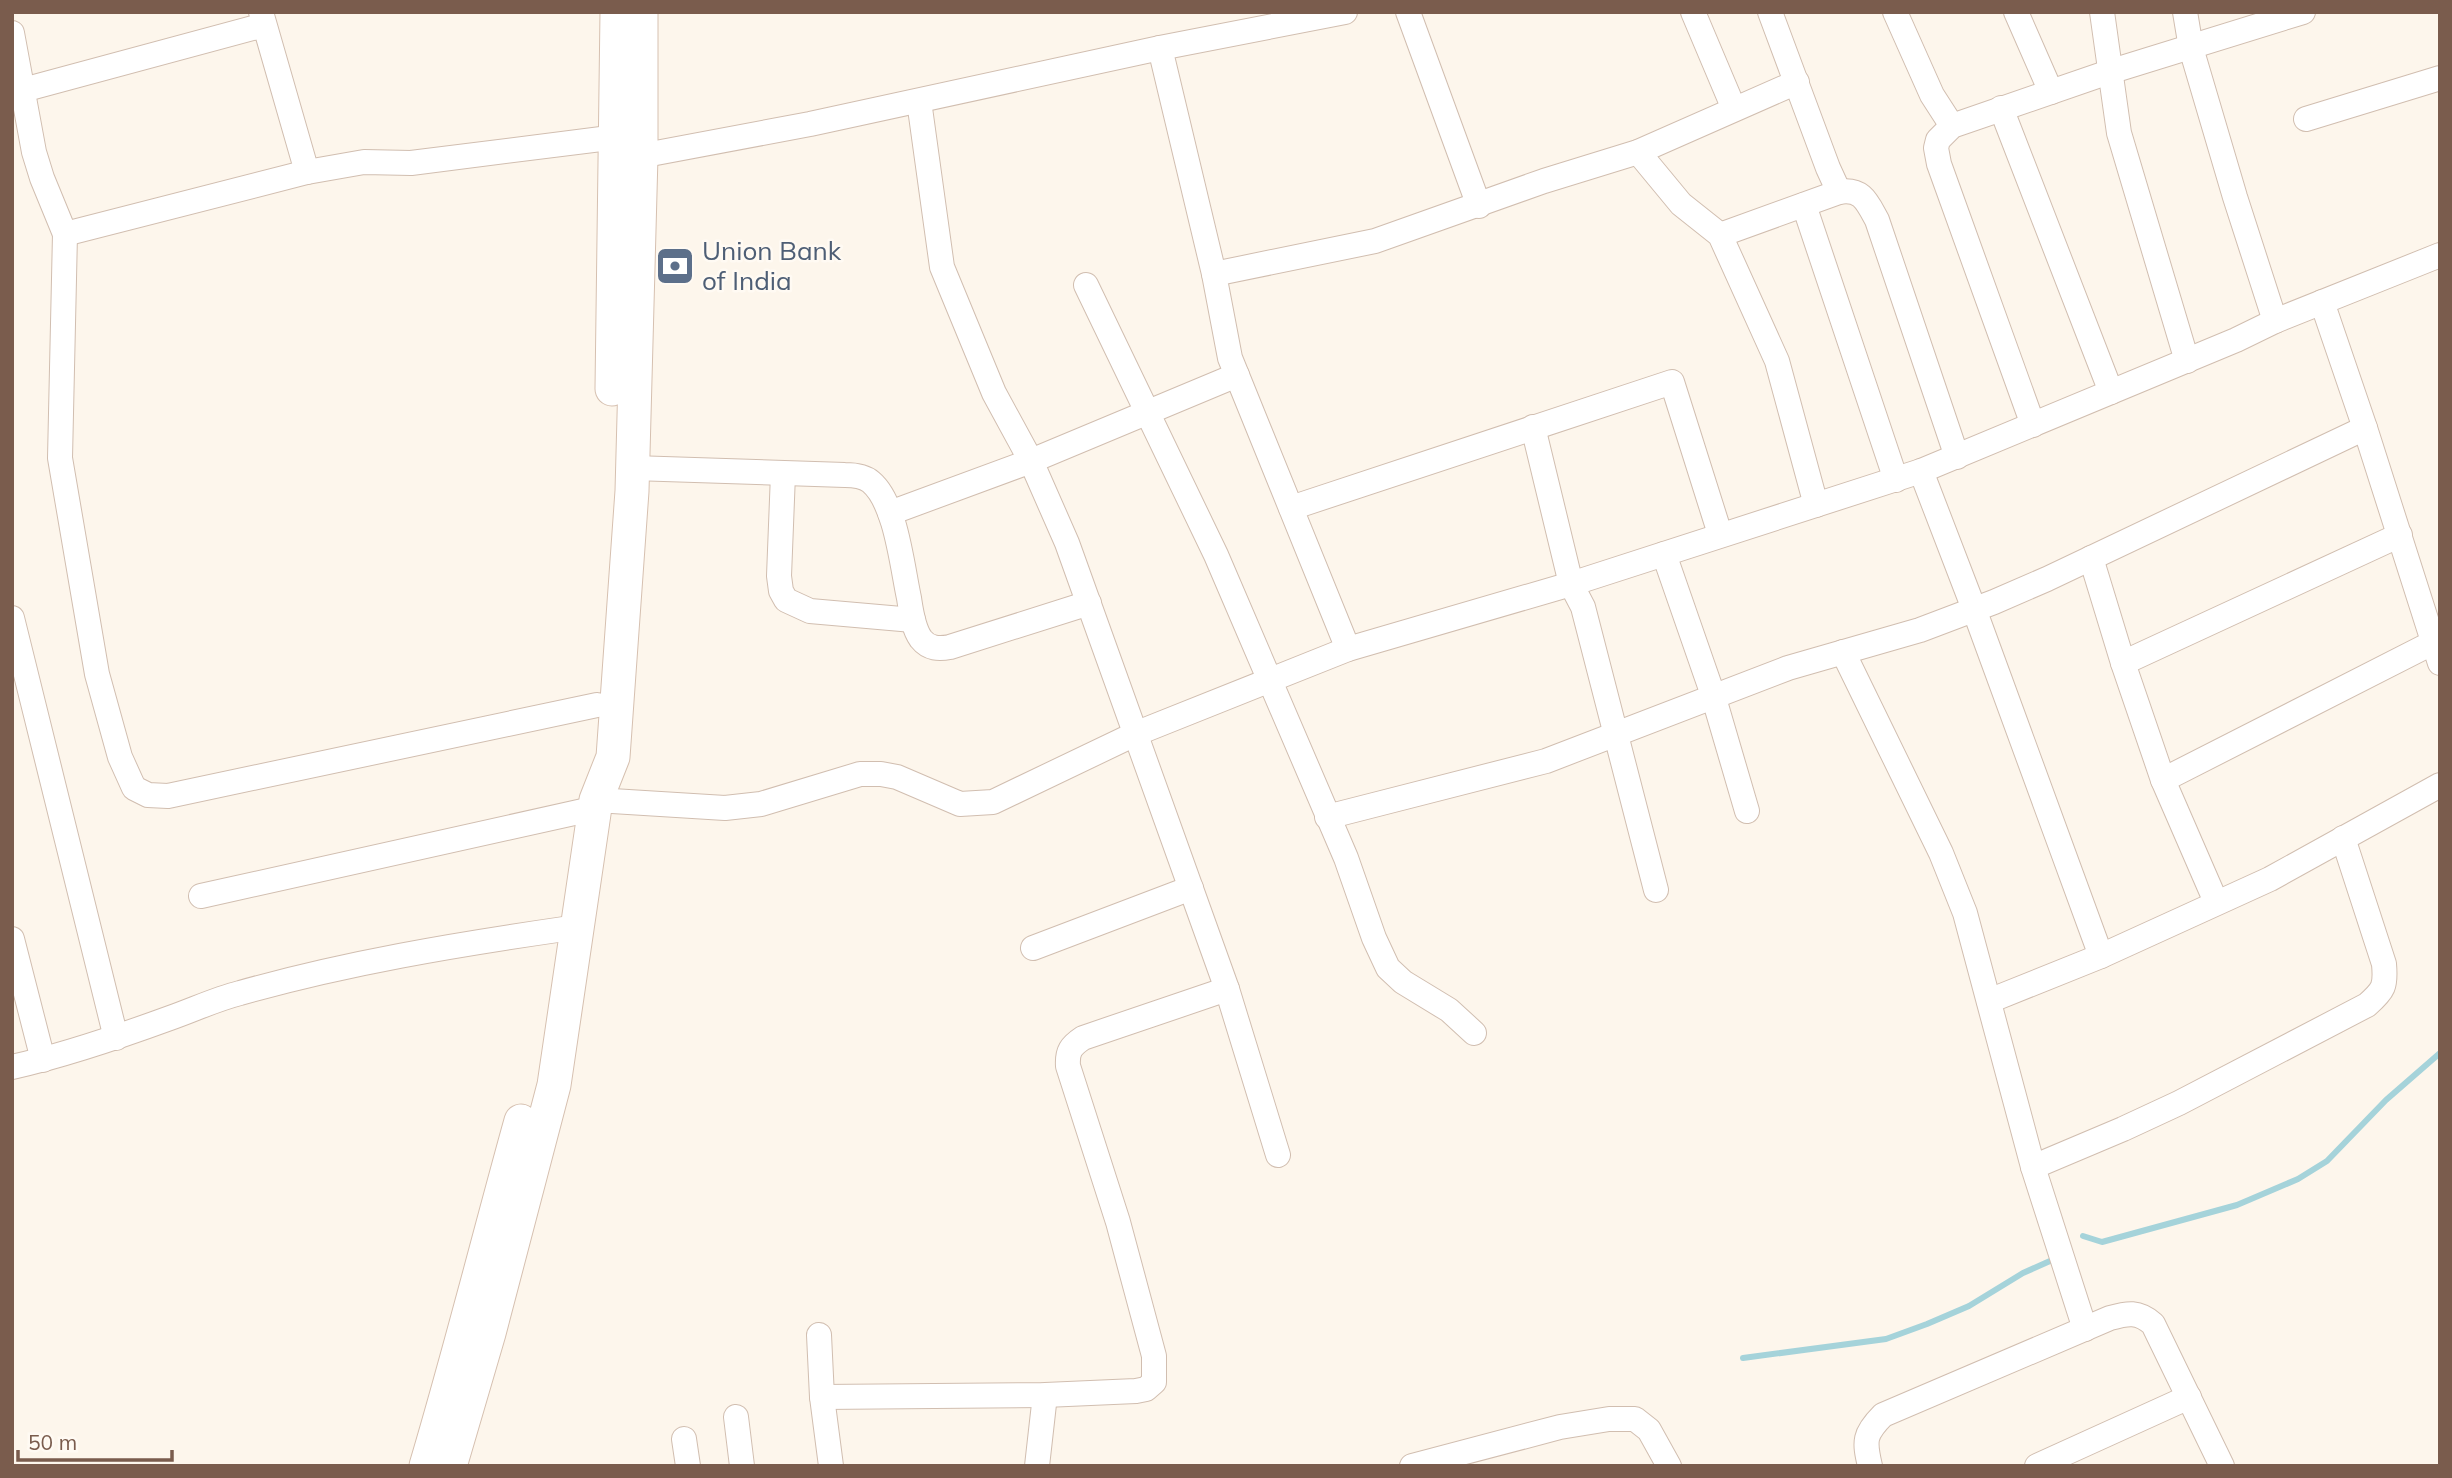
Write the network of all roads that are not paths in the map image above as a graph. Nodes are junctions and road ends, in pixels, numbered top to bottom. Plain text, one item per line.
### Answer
1 (617, 12) edge
2 (640, 12) edge
3 (1345, 12) edge
4 (1408, 12) edge
5 (1693, 12) edge
6 (1770, 12) edge
7 (1895, 12) edge
8 (2016, 12) edge
9 (2102, 12) edge
10 (2185, 12) edge
11 (2303, 12) edge
12 (263, 19) edge
13 (12, 33) edge
14 (1160, 48) junction
15 (2191, 48) junction
16 (2109, 72) junction
17 (2440, 78) edge
18 (1797, 82) junction
19 (23, 90) junction
20 (2051, 92) junction
21 (919, 101) junction
22 (2000, 108) junction
23 (1734, 109) junction
24 (2306, 120) dead end
25 (1952, 127) junction
26 (625, 151) junction
27 (1638, 152) junction
28 (307, 172) junction
29 (1839, 192) junction
30 (1804, 205) junction
31 (1479, 206) junction
32 (65, 234) junction
33 (1720, 235) junction
34 (2440, 255) edge
35 (1214, 274) junction
36 (1086, 285) dead end
37 (2322, 302) junction
38 (2275, 321) junction
39 (2187, 361) junction
40 (1237, 375) junction
41 (2111, 392) junction
42 (1146, 412) junction
43 (2033, 425) junction
44 (1534, 427) junction
45 (2365, 428) junction
46 (1957, 457) junction
47 (1031, 461) junction
48 (632, 468) junction
49 (1921, 471) junction
50 (783, 474) junction
51 (1896, 480) junction
52 (1816, 505) junction
53 (1291, 508) junction
54 (890, 513) junction
55 (1720, 534) junction
56 (2400, 536) junction
57 (1664, 554) junction
58 (2091, 558) junction
59 (1570, 584) junction
60 (1088, 603) junction
61 (1975, 609) junction
62 (12, 618) edge
63 (913, 620) junction
64 (1348, 649) junction
65 (1843, 652) junction
66 (2437, 653) edge
67 (2123, 663) junction
68 (1270, 681) junction
69 (1713, 695) junction
70 (597, 705) junction
71 (1135, 734) junction
72 (1616, 735) junction
73 (2163, 780) junction
74 (2440, 785) edge
75 (589, 806) junction
76 (1747, 811) dead end
77 (1327, 817) junction
78 (2343, 838) junction
79 (1191, 888) junction
80 (1656, 890) dead end
81 (201, 896) dead end
82 (2216, 902) junction
83 (564, 929) junction
84 (12, 939) edge
85 (1033, 948) dead end
86 (2101, 956) junction
87 (1227, 989) junction
88 (1989, 1001) junction
89 (1474, 1033) dead end
90 (116, 1038) junction
91 (43, 1060) junction
92 (12, 1067) edge
93 (1278, 1155) dead end
94 (2033, 1167) junction
95 (2085, 1329) junction
96 (819, 1335) dead end
97 (1045, 1395) junction
98 (822, 1397) junction
99 (2189, 1397) junction
100 (736, 1417) dead end
101 (684, 1439) dead end
102 (426, 1466) edge
103 (450, 1466) edge
104 (688, 1466) edge
105 (742, 1466) edge
106 (831, 1466) edge
107 (1037, 1466) edge
108 (1412, 1466) edge
109 (1669, 1466) edge
110 (1870, 1466) edge
111 (2037, 1466) edge
112 (2222, 1466) edge

1 - 26 main road
2 - 26 main road
3 - 14 street
4 - 31 street
5 - 23 street
6 - 18 street
7 - 25 street
8 - 20 street
9 - 16 street
10 - 15 street
11 - 15 street
12 - 19 street
12 - 28 street
13 - 19 street
14 - 21 street
14 - 35 street
15 - 16 street
15 - 38 street
16 - 20 street
16 - 39 street
17 - 24 street
18 - 23 street
18 - 29 street
19 - 32 street
20 - 22 street
21 - 26 street
21 - 47 street
22 - 25 street
22 - 41 street
23 - 27 street
25 - 43 street
26 - 28 street
26 - 48 main road
26 - 70 main road
27 - 31 street
27 - 33 street
28 - 32 street
29 - 30 street
29 - 46 street
30 - 33 street
30 - 51 street
31 - 35 street
32 - 70 street
33 - 52 street
34 - 37 street
35 - 40 street
36 - 42 street
37 - 38 street
37 - 45 street
38 - 39 street
39 - 41 street
40 - 42 street
40 - 53 street
41 - 43 street
42 - 47 street
42 - 68 street
43 - 46 street
44 - 53 street
44 - 55 street
44 - 59 street
45 - 56 street
45 - 58 street
46 - 49 street
47 - 54 street
47 - 60 street
48 - 50 street
48 - 75 main road
49 - 51 street
49 - 61 street
50 - 54 street
50 - 63 street
51 - 52 street
52 - 55 street
53 - 64 street
54 - 63 street
55 - 57 street
56 - 66 street
56 - 67 street
57 - 59 street
57 - 69 street
58 - 61 street
58 - 67 street
59 - 64 street
59 - 72 street
60 - 63 street
60 - 71 street
61 - 65 street
61 - 86 street
62 - 90 street
64 - 68 street
65 - 69 street
65 - 88 street
66 - 73 street
67 - 73 street
68 - 71 street
68 - 77 street
69 - 72 street
69 - 76 street
70 - 75 main road
71 - 75 street
71 - 79 street
72 - 77 street
72 - 80 street
73 - 82 street
74 - 78 street
75 - 81 street
75 - 83 main road
75 - 103 main road
77 - 89 street
78 - 82 street
78 - 94 street
79 - 85 street
79 - 87 street
82 - 86 street
83 - 90 street
83 - 102 main road
84 - 91 street
86 - 88 street
87 - 93 street
87 - 97 street
88 - 94 street
90 - 91 street
91 - 92 street
94 - 95 street
95 - 99 street
95 - 110 street
96 - 98 street
97 - 98 street
97 - 107 street
98 - 106 street
99 - 111 street
99 - 112 street
100 - 105 street
101 - 104 street
108 - 109 street

